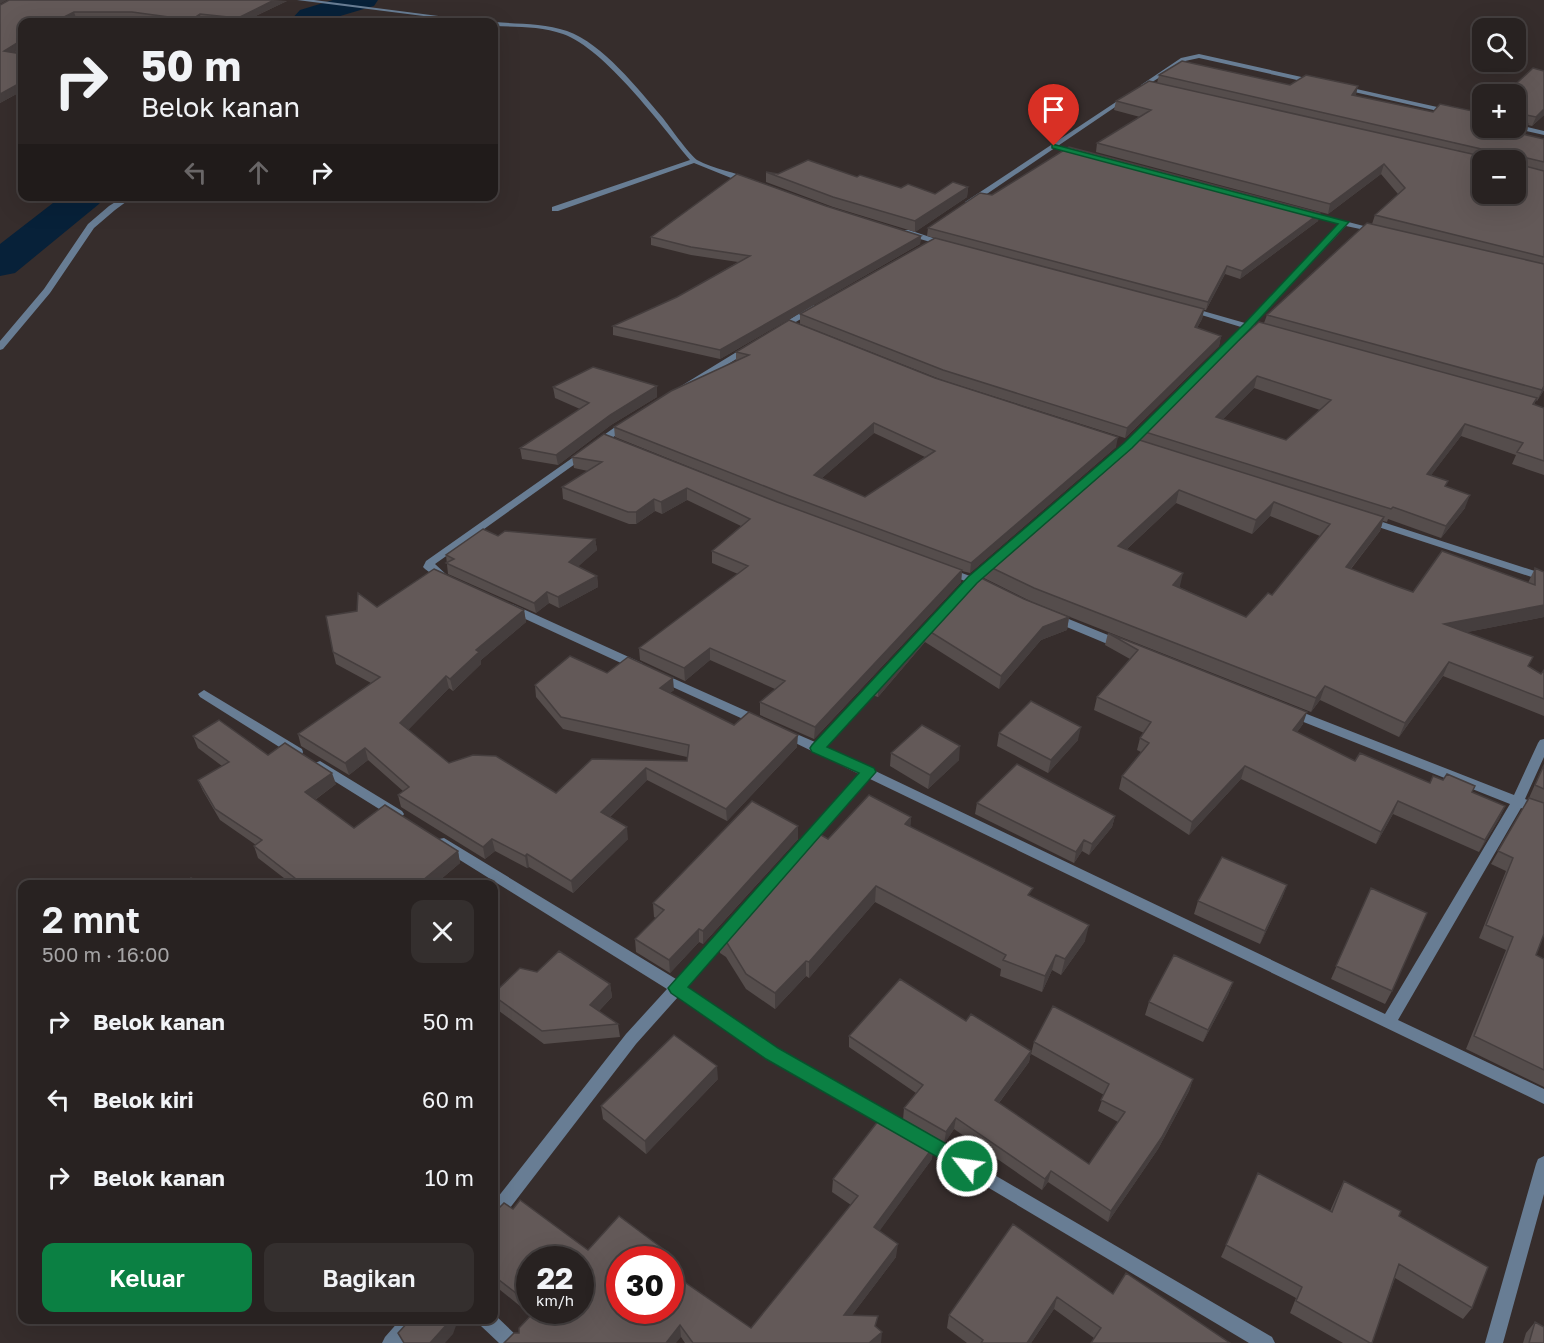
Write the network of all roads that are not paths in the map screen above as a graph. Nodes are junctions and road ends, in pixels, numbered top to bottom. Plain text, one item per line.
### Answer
1 (300, 0) edge
2 (418, 16) junction
3 (413, 18) edge
4 (439, 18) edge
5 (498, 24) edge
6 (1324, 84) edge
7 (1144, 86) junction
8 (1336, 87) edge
9 (1155, 88) edge
10 (1472, 117) edge
11 (1526, 129) edge
12 (1544, 133) edge
13 (1054, 146) junction
14 (1066, 149) edge
15 (694, 161) junction
16 (761, 186) edge
17 (124, 201) edge
18 (555, 209) dead end
19 (957, 210) edge
20 (1298, 210) edge
21 (1344, 222) junction
22 (897, 230) edge
23 (928, 230) edge
24 (1390, 234) edge
25 (918, 236) junction
26 (935, 241) junction
27 (925, 246) edge
28 (957, 247) edge
29 (826, 300) edge
30 (1183, 309) edge
31 (788, 324) junction
32 (1248, 326) junction
33 (778, 330) edge
34 (1262, 330) edge
35 (811, 334) edge
36 (757, 343) edge
37 (0, 348) edge
38 (1215, 358) edge
39 (676, 392) edge
40 (1161, 413) edge
41 (635, 417) edge
42 (604, 439) junction
43 (619, 446) edge
44 (1147, 451) edge
45 (1352, 515) edge
46 (1005, 552) edge
47 (941, 568) edge
48 (1544, 578) edge
49 (972, 580) junction
50 (455, 582) edge
51 (991, 589) edge
52 (957, 597) edge
53 (497, 602) edge
54 (1038, 611) edge
55 (1135, 650) edge
56 (895, 664) edge
57 (204, 694) dead end
58 (1276, 706) edge
59 (1544, 743) edge
60 (818, 748) junction
61 (869, 772) junction
62 (1518, 801) junction
63 (1544, 812) edge
64 (405, 819) edge
65 (436, 838) edge
66 (791, 860) edge
67 (737, 922) edge
68 (677, 988) junction
69 (1388, 1022) junction
70 (1544, 1097) edge
71 (1544, 1164) edge
72 (498, 1210) edge
73 (408, 1324) edge
74 (491, 1324) edge
75 (391, 1343) edge
76 (512, 1343) edge
77 (1266, 1343) edge
78 (1494, 1343) edge

1 - 2 street
2 - 3 street
2 - 4 street
5 - 15 street
6 - 7 street
7 - 9 street
7 - 13 street
8 - 10 street
11 - 12 street
13 - 14 street
13 - 19 street
15 - 16 street
15 - 18 street
17 - 37 street
20 - 21 street
21 - 24 street
21 - 32 street
22 - 25 street
23 - 25 street
25 - 26 street
26 - 27 street
26 - 28 street
29 - 31 street
30 - 32 street
31 - 33 street
31 - 35 street
32 - 34 street
32 - 38 street
36 - 39 street
40 - 44 street
41 - 42 street
42 - 43 street
42 - 50 street
45 - 48 street
46 - 49 street
47 - 49 street
49 - 51 street
49 - 52 street
53 - 60 street
54 - 55 street
56 - 60 street
57 - 64 street
58 - 62 street
59 - 62 street
60 - 61 street
61 - 66 street
61 - 69 street
62 - 63 street
62 - 69 street
65 - 68 street
67 - 68 street
68 - 72 street
68 - 77 street
69 - 70 street
71 - 78 street
73 - 75 street
74 - 76 street

